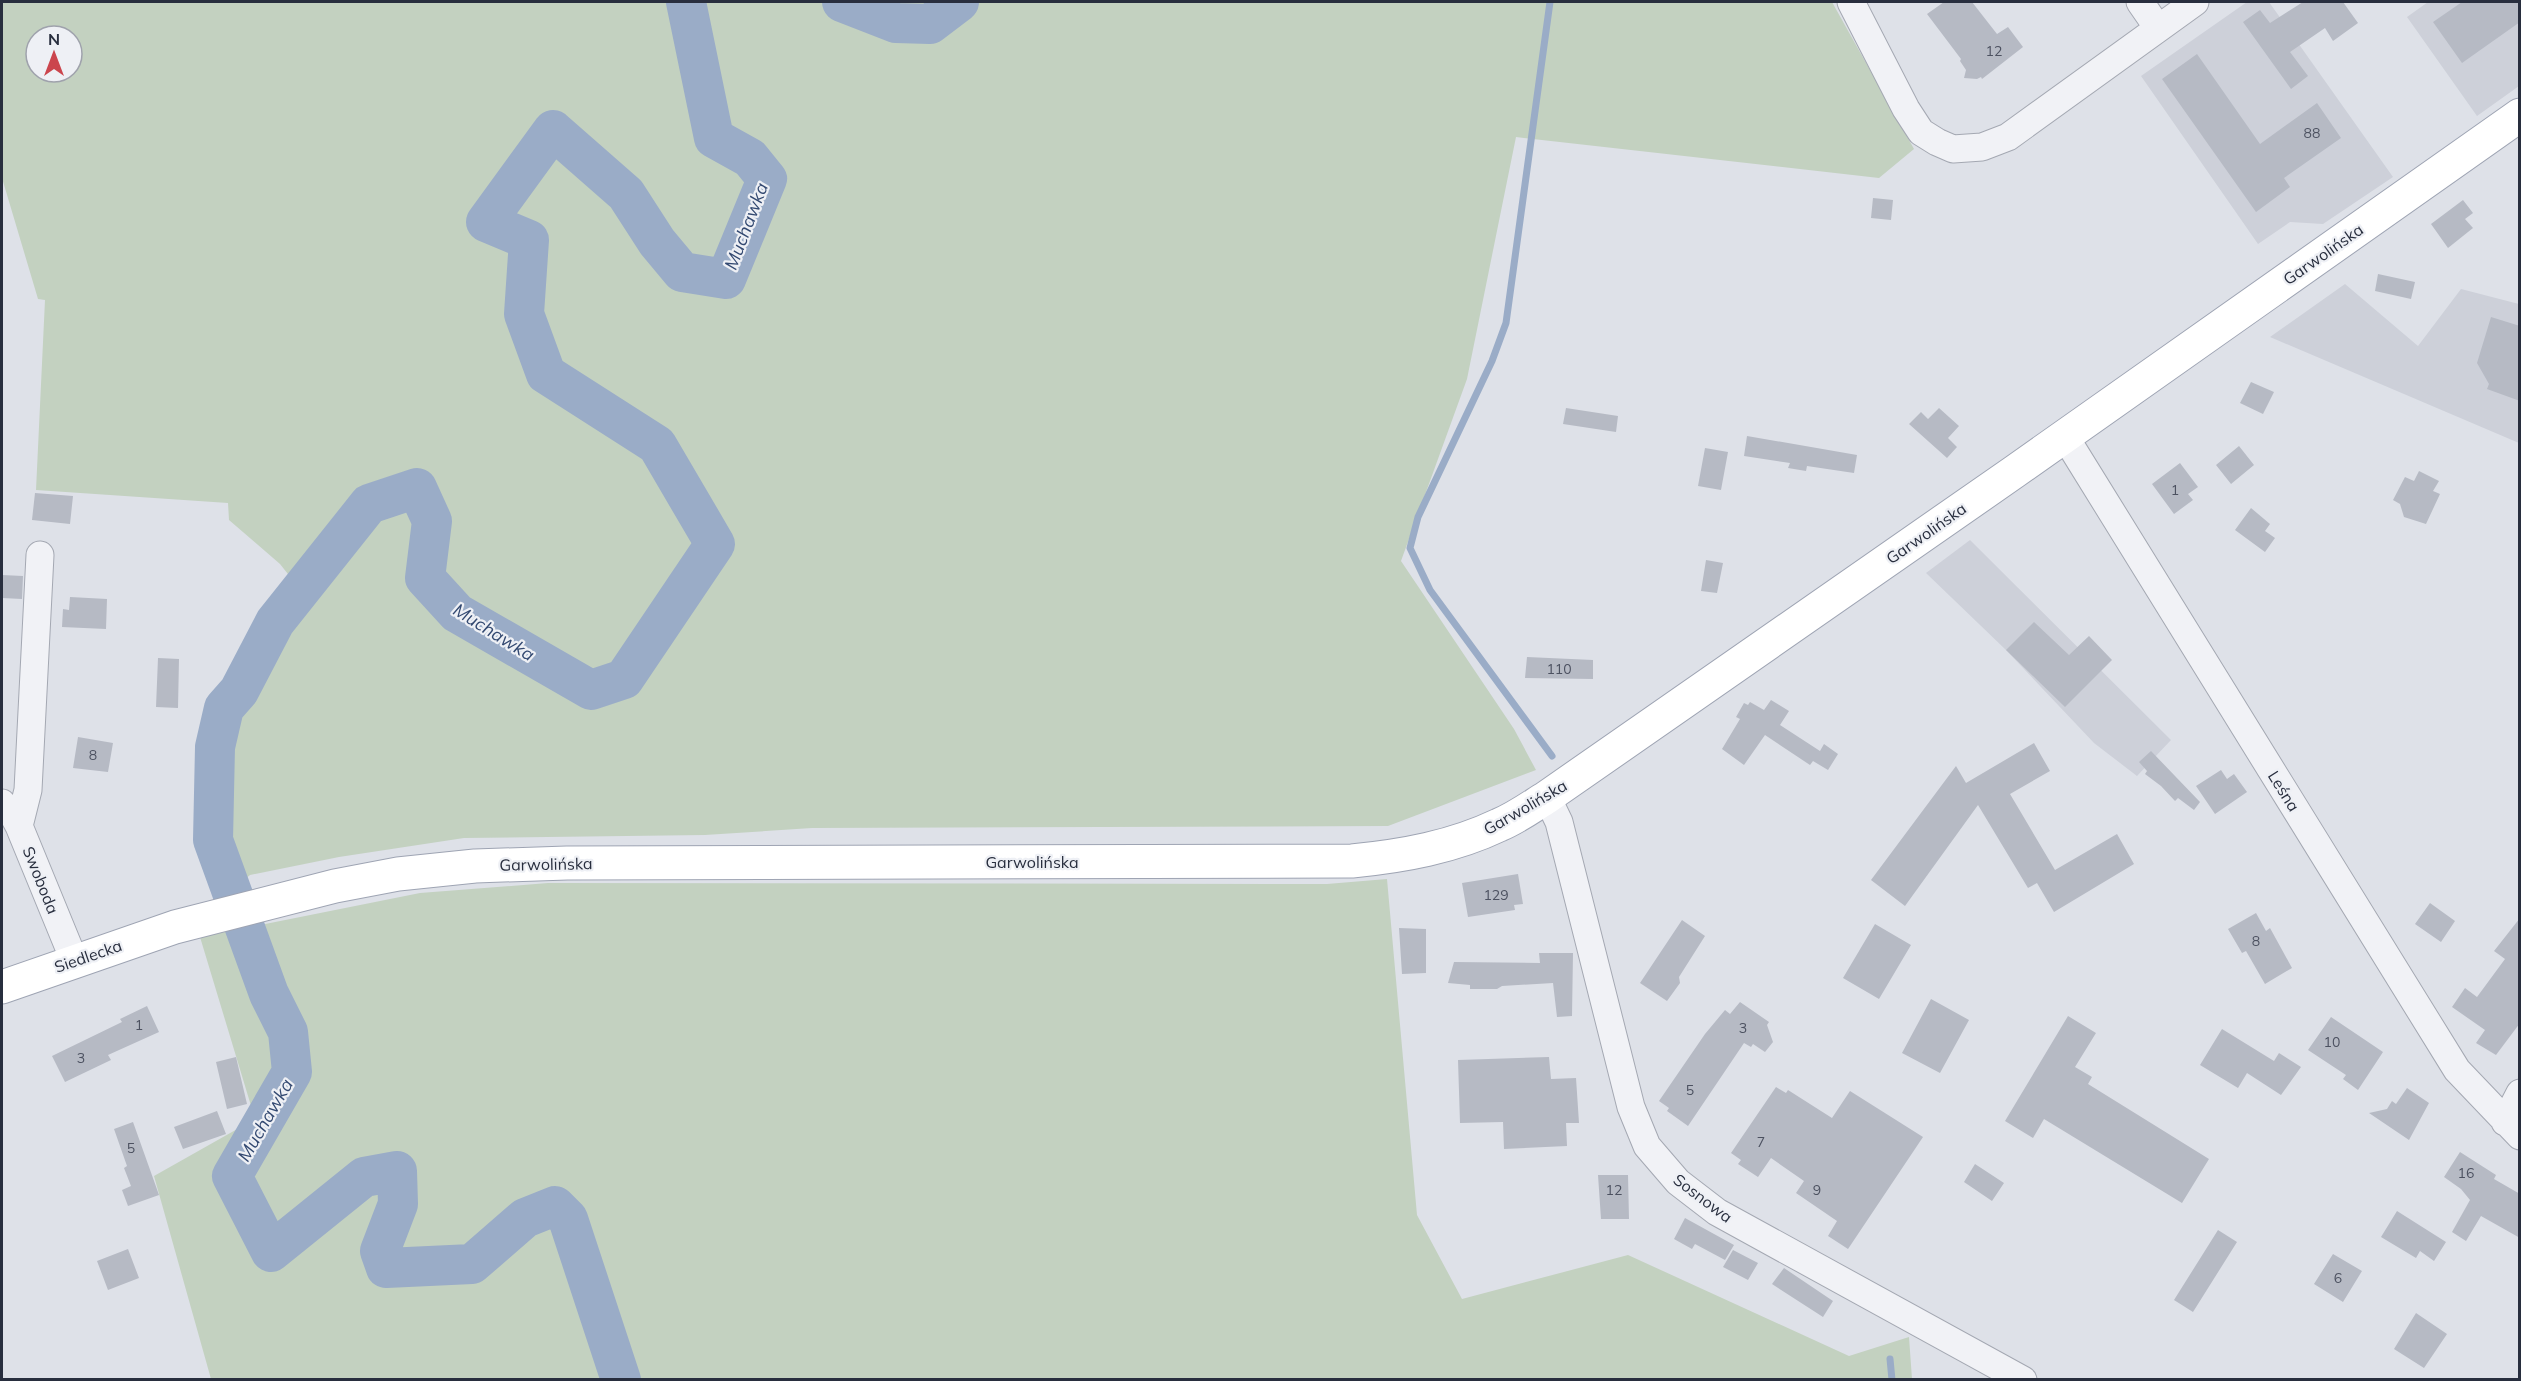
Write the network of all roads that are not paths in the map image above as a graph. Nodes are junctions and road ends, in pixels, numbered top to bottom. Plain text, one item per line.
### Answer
1 (1851, 2) edge
2 (2140, 2) edge
3 (2195, 2) edge
4 (2158, 28) junction
5 (2520, 116) edge
6 (2064, 435) junction
7 (40, 555) dead end
8 (1547, 797) junction
9 (2, 803) edge
10 (19, 826) junction
11 (175, 927) joint
12 (74, 960) junction
13 (2, 987) edge
14 (2520, 1093) edge
15 (2512, 1129) edge
16 (2023, 1380) edge

1 - 4 street
2 - 4 street
3 - 4 street
5 - 6 main road, Garwolińska
6 - 8 main road, Garwolińska
6 - 15 street, Leśna
7 - 10 street
8 - 11 main road, Garwolińska
8 - 16 street, Sosnowa
9 - 10 street, Swoboda
10 - 12 street, Swoboda
11 - 12 main road, Siedlecka
12 - 13 main road, Siedlecka
14 - 15 street

